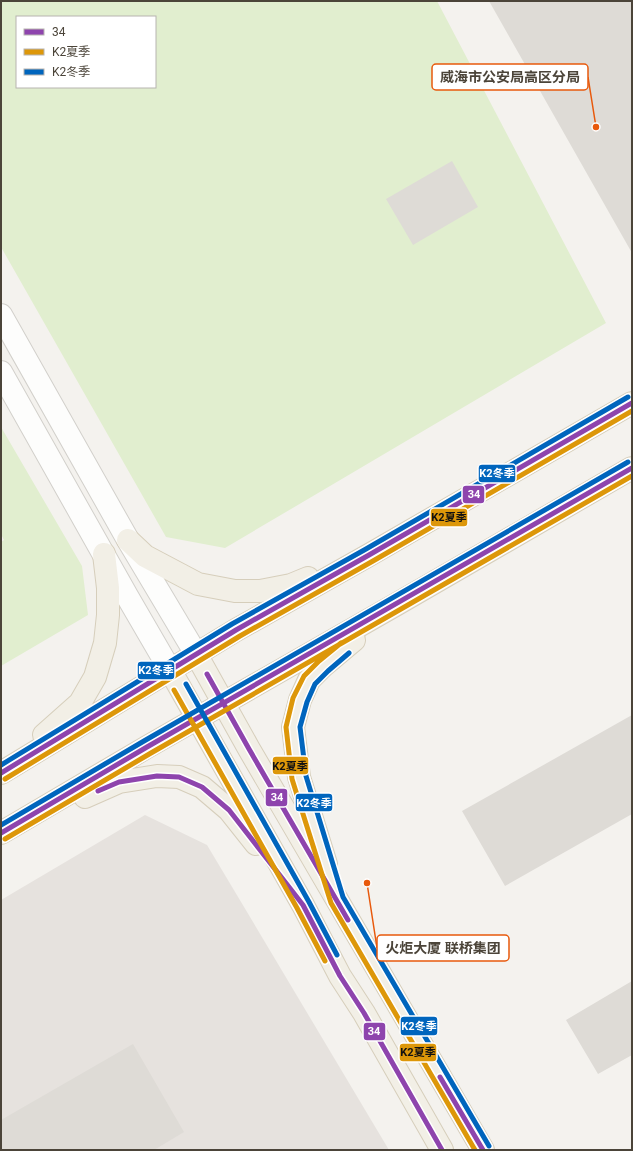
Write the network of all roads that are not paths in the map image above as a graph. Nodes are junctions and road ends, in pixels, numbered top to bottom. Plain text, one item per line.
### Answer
1 (1, 315) edge
2 (1, 372) edge
3 (632, 403) edge
4 (632, 468) edge
5 (128, 540) junction
6 (104, 554) junction
7 (369, 555) junction
8 (397, 604) junction
9 (196, 654) junction
10 (170, 670) junction
11 (223, 703) junction
12 (197, 718) junction
13 (2, 773) edge
14 (5, 832) edge
15 (337, 900) junction
16 (303, 905) junction
17 (442, 1150) edge
18 (483, 1150) edge

1 - 5 lane
2 - 6 lane
3 - 7 main road
4 - 8 main road
5 - 7 main road
5 - 9 lane
6 - 10 lane
6 - 13 main road
7 - 9 main road
8 - 11 main road
8 - 15 main road
9 - 10 main road
9 - 11 main road
10 - 12 main road
10 - 13 main road
11 - 12 main road
11 - 15 main road
12 - 14 main road
12 - 16 main road
14 - 16 main road
15 - 18 main road
16 - 17 main road

